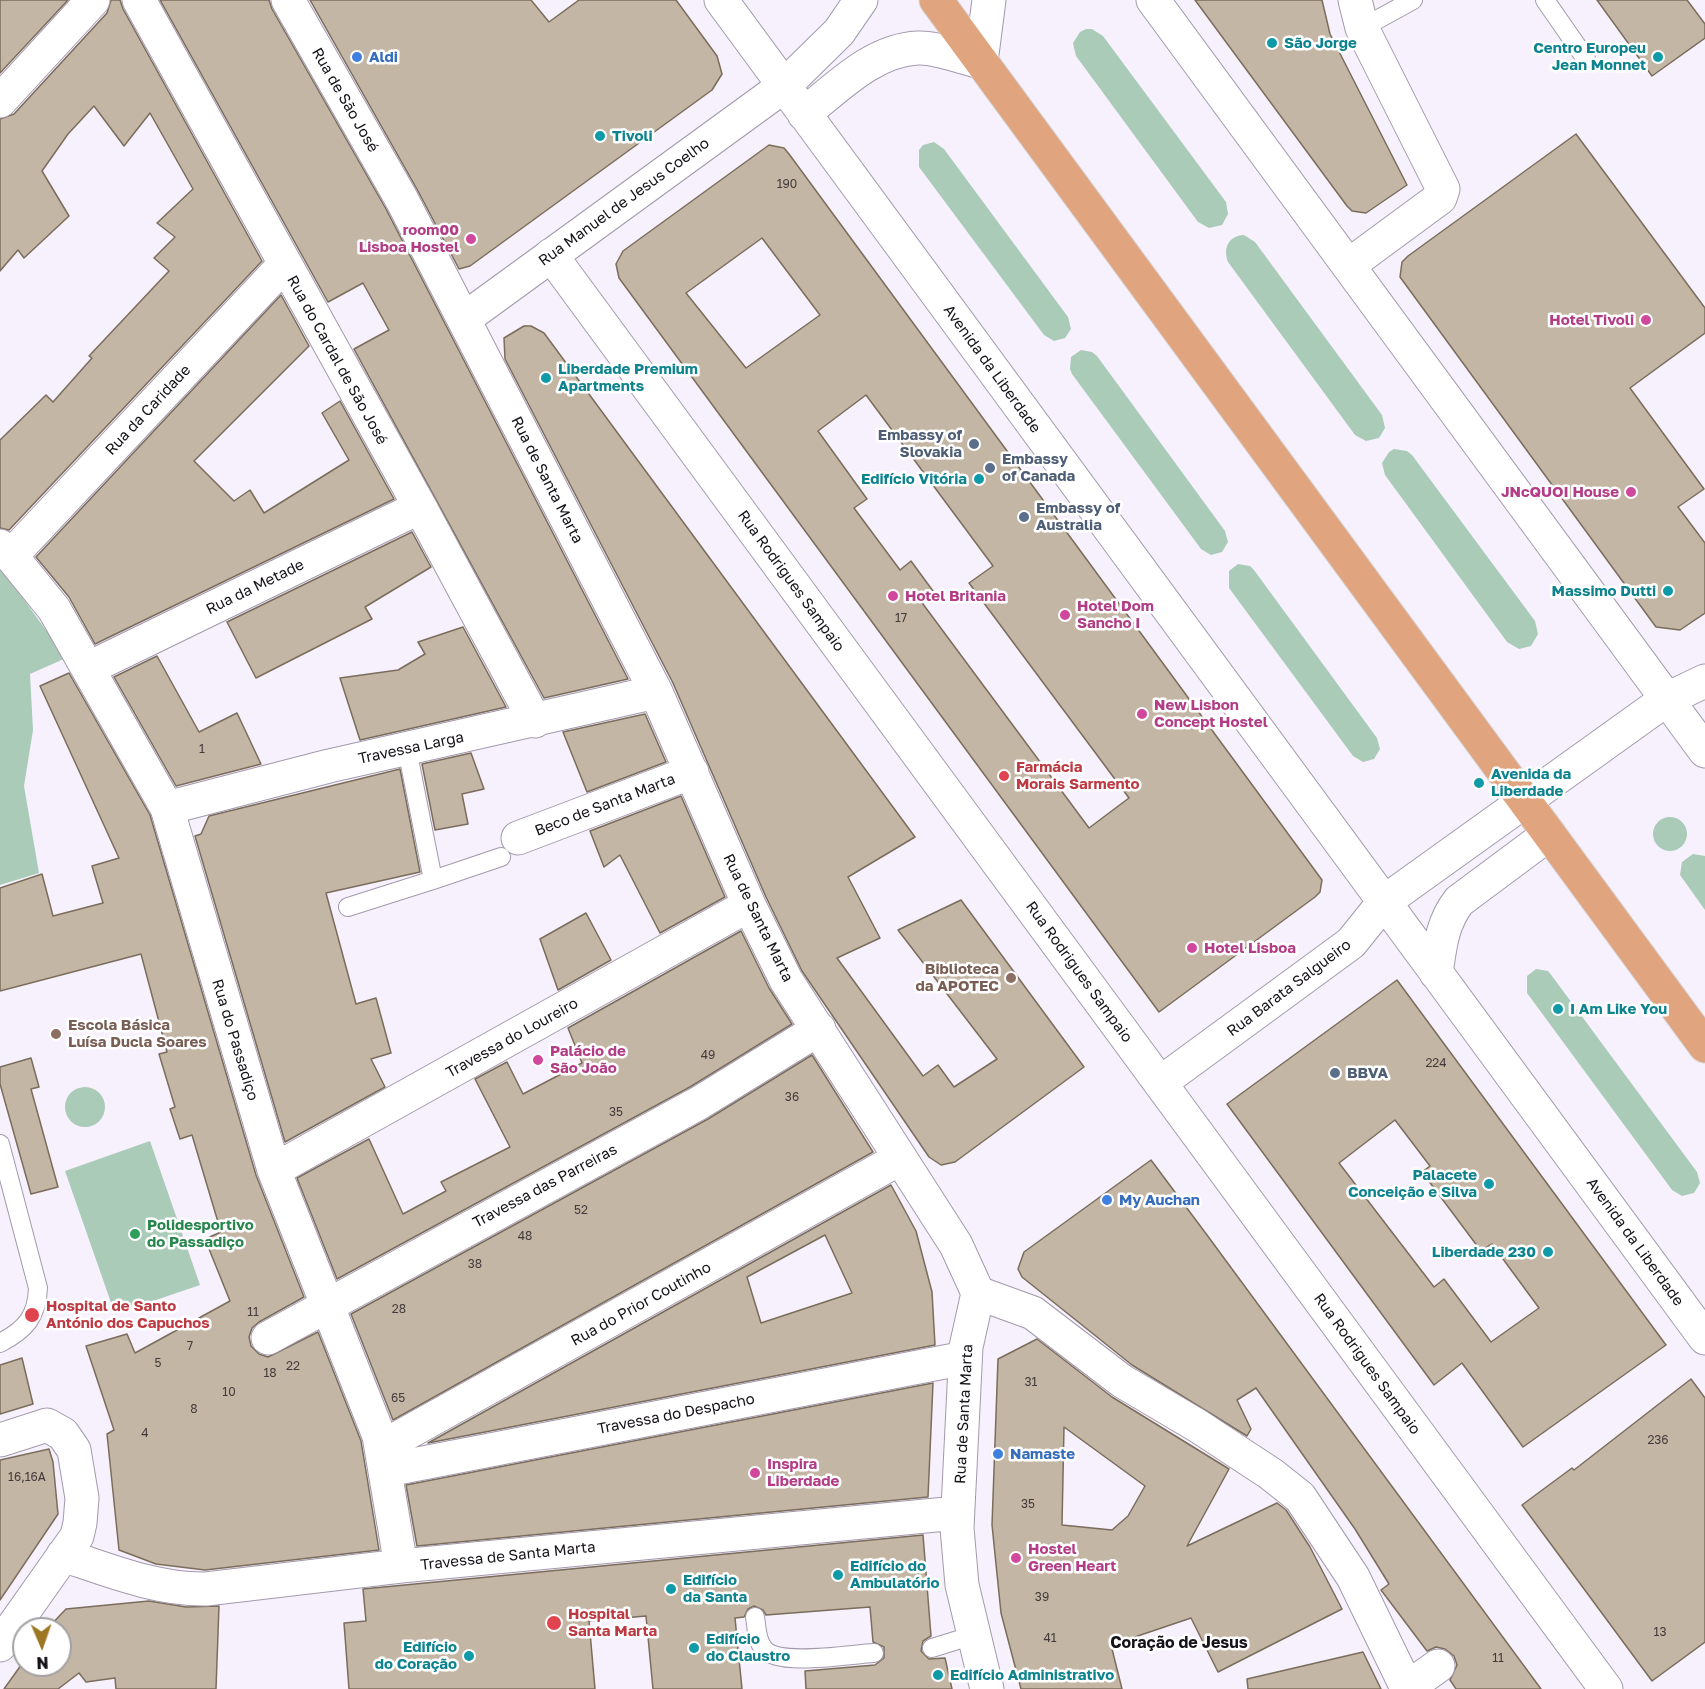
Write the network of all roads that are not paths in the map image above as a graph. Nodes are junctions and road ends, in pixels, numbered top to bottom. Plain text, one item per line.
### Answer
1 (93, 0) edge
2 (139, 0) edge
3 (288, 0) edge
4 (721, 0) edge
5 (861, 0) edge
6 (936, 0) edge
7 (989, 0) edge
8 (1153, 0) edge
9 (1413, 0) edge
10 (1545, 0) edge
11 (1358, 14) edge
12 (1586, 59) dead end
13 (981, 62) junction
14 (784, 86) junction
15 (0, 101) edge
16 (804, 114) junction
17 (402, 200) joint
18 (551, 255) junction
19 (284, 265) junction
20 (1349, 265) junction
21 (464, 319) junction
22 (420, 507) junction
23 (6, 551) edge
24 (89, 668) junction
25 (1705, 681) edge
26 (656, 692) junction
27 (1667, 699) junction
28 (535, 721) junction
29 (407, 749) junction
30 (1705, 750) edge
31 (692, 772) junction
32 (1524, 800) junction
33 (166, 808) junction
34 (1549, 834) junction
35 (510, 848) joint
36 (433, 880) junction
37 (1384, 902) junction
38 (749, 905) junction
39 (348, 907) dead end
40 (1436, 973) junction
41 (819, 1029) junction
42 (1705, 1046) edge
43 (1160, 1083) junction
44 (0, 1144) edge
45 (899, 1159) junction
46 (274, 1170) junction
47 (978, 1293) junction
48 (326, 1305) junction
49 (268, 1338) dead end
50 (1705, 1338) edge
51 (0, 1343) edge
52 (965, 1358) junction
53 (0, 1440) edge
54 (385, 1458) junction
55 (957, 1513) junction
56 (63, 1555) junction
57 (401, 1566) junction
58 (755, 1617) dead end
59 (974, 1635) junction
60 (0, 1645) edge
61 (932, 1648) dead end
62 (874, 1653) dead end
63 (1438, 1666) dead end
64 (1407, 1688) edge
65 (987, 1689) edge
66 (1606, 1689) edge

1 - 15 street
2 - 19 street, Rua do Cardal de São José
3 - 17 street, Rua de São José
4 - 14 street, Avenida da Liberdade
5 - 14 street
6 - 13 main road
7 - 13 street
8 - 20 street
9 - 11 lane
10 - 12 lane
11 - 20 street
13 - 16 street
13 - 32 main road
14 - 16 street, Avenida da Liberdade
14 - 18 street, Rua Manuel de Jesus Coelho
16 - 37 street, Avenida da Liberdade
17 - 21 street, Rua de Santa Marta
18 - 21 street, Rua Manuel de Jesus Coelho
18 - 43 street, Rua Rodrigues Sampaio
19 - 22 street, Rua do Cardal de São José
19 - 23 street, Rua da Caridade
20 - 27 street
21 - 26 street, Rua de Santa Marta
22 - 24 street, Rua da Metade
22 - 28 street, Rua do Cardal de São José
23 - 24 street, Rua do Passadiço
24 - 33 street, Rua do Passadiço
25 - 27 street, Rua Barata Salgueiro
26 - 28 street, Travessa Larga
26 - 31 street, Rua de Santa Marta
27 - 30 street
27 - 32 street, Rua Barata Salgueiro
28 - 29 street, Travessa Larga
29 - 33 street, Travessa Larga
29 - 36 lane
31 - 35 street, Beco de Santa Marta
31 - 38 street, Rua de Santa Marta
32 - 34 main road
32 - 37 street, Rua Barata Salgueiro
33 - 46 street, Rua do Passadiço
34 - 40 street
34 - 42 main road
35 - 36 lane
36 - 39 lane
37 - 40 street, Avenida da Liberdade
37 - 43 street, Rua Barata Salgueiro
38 - 41 street, Rua de Santa Marta
38 - 46 street, Travessa do Loureiro
40 - 50 street, Avenida da Liberdade
41 - 45 street, Rua de Santa Marta
41 - 48 street, Travessa das Parreiras
43 - 66 street, Rua Rodrigues Sampaio
44 - 51 lane
45 - 47 street, Rua de Santa Marta
45 - 54 street, Rua do Prior Coutinho
46 - 48 street, Rua do Passadiço
47 - 52 street, Rua de Santa Marta
47 - 64 street
48 - 49 street, Travessa das Parreiras
48 - 54 street, Rua do Passadiço
52 - 54 street, Travessa do Despacho
52 - 55 street, Rua de Santa Marta
53 - 56 street
54 - 57 street, Rua do Passadiço
55 - 57 street, Travessa de Santa Marta
55 - 59 street, Rua de Santa Marta
56 - 57 street, Travessa de Santa Marta
56 - 60 street
58 - 62 lane
59 - 61 lane
59 - 65 street, Rua de Santa Marta
63 - 64 street

